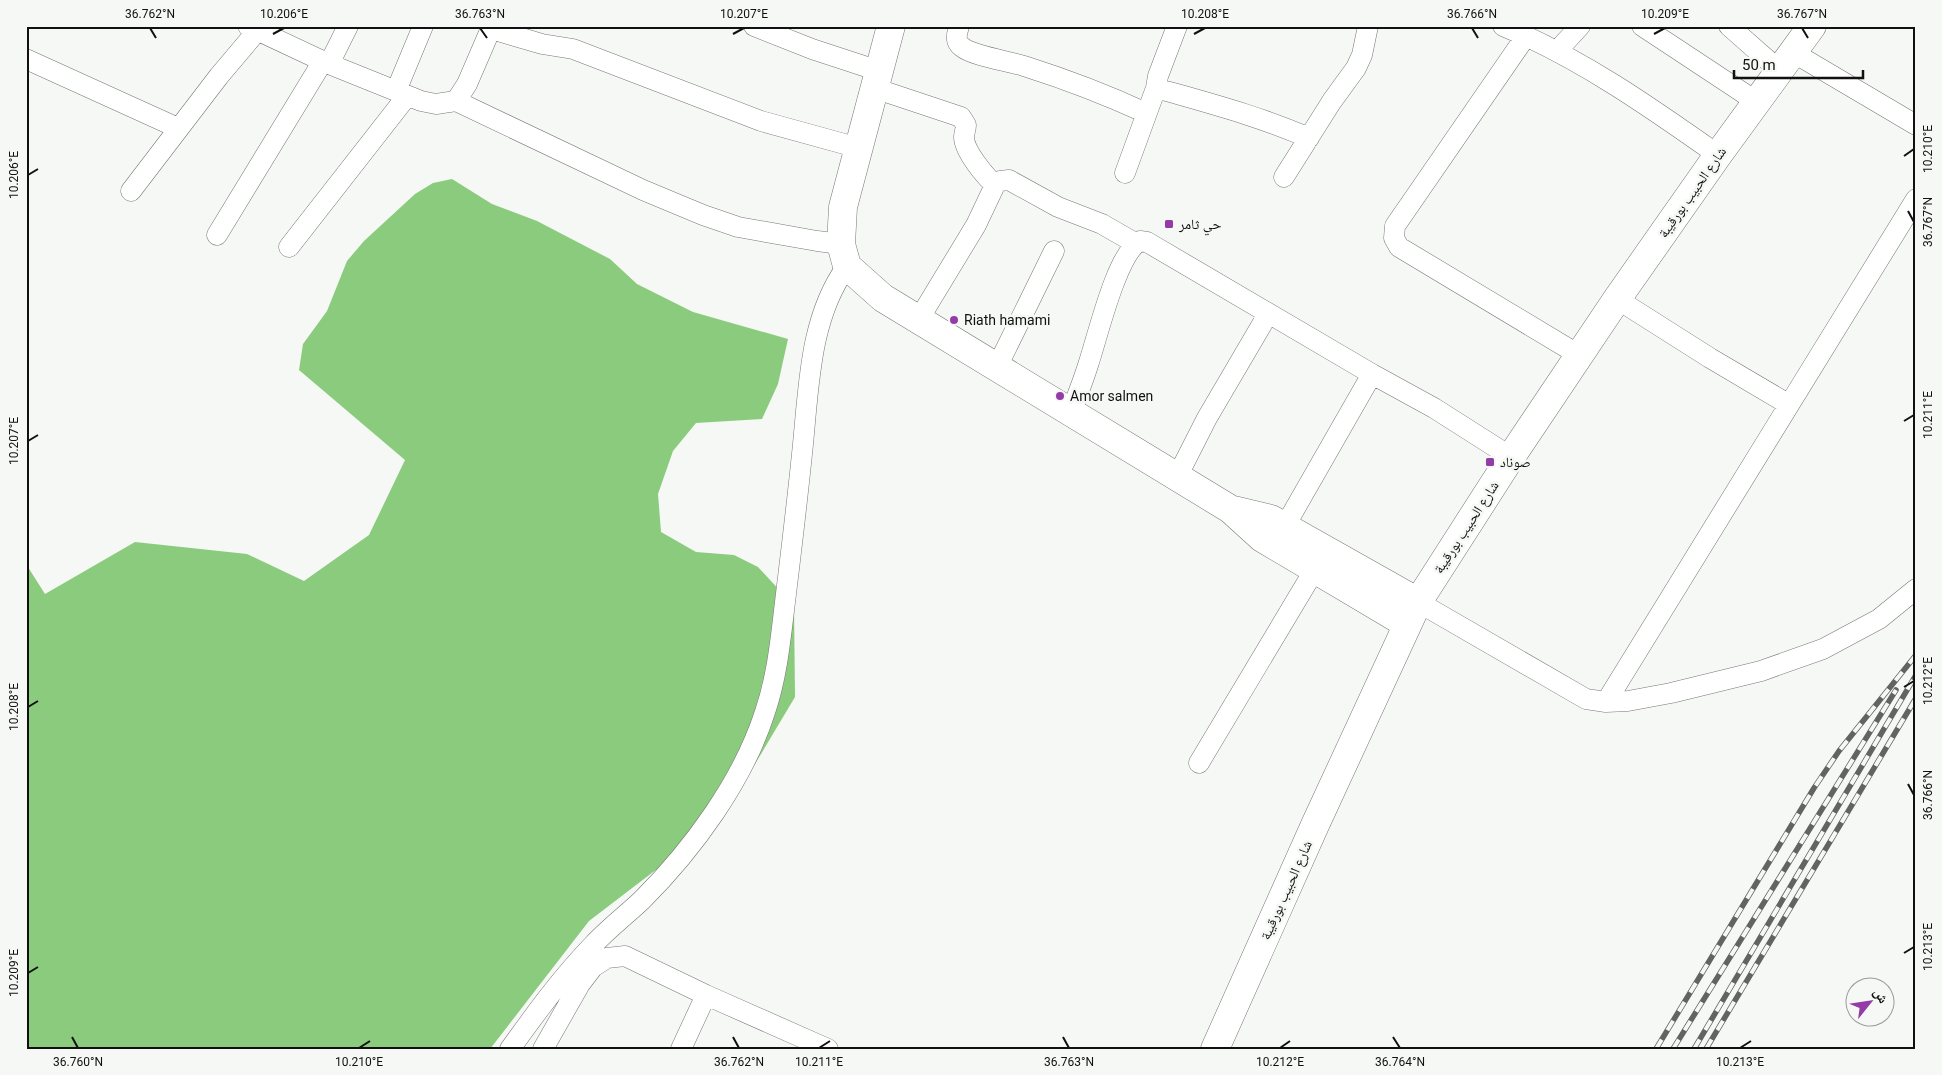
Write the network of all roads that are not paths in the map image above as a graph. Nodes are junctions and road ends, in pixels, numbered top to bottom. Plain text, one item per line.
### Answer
1 (348, 26) edge
2 (423, 26) edge
3 (754, 26) edge
4 (890, 26) edge
5 (959, 26) edge
6 (1177, 26) edge
7 (1368, 26) edge
8 (1502, 26) edge
9 (1580, 26) edge
10 (1642, 26) edge
11 (1729, 26) edge
12 (1812, 26) edge
13 (491, 28) edge
14 (253, 29) edge
15 (1526, 36) junction
16 (1557, 51) junction
17 (26, 59) edge
18 (326, 62) junction
19 (1787, 62) junction
20 (877, 80) junction
21 (1156, 88) junction
22 (402, 94) junction
23 (456, 101) junction
24 (1757, 102) junction
25 (1146, 114) junction
26 (1916, 125) edge
27 (178, 128) junction
28 (1309, 138) junction
29 (859, 148) junction
30 (1718, 155) junction
31 (1125, 173) dead end
32 (1284, 176) dead end
33 (995, 185) junction
34 (131, 191) dead end
35 (1916, 198) edge
36 (217, 236) dead end
37 (1135, 243) junction
38 (289, 247) dead end
39 (1054, 251) dead end
40 (844, 255) junction
41 (1617, 299) junction
42 (1268, 314) junction
43 (919, 319) junction
44 (1579, 355) junction
45 (997, 367) junction
46 (1372, 374) junction
47 (1788, 404) junction
48 (1071, 412) junction
49 (1511, 457) junction
50 (1177, 476) junction
51 (1230, 509) junction
52 (1285, 526) junction
53 (1315, 569) junction
54 (1916, 589) edge
55 (1413, 613) junction
56 (1606, 702) junction
57 (1199, 763) dead end
58 (706, 995) junction
59 (822, 1048) edge
60 (510, 1049) edge
61 (543, 1049) edge
62 (680, 1049) edge
63 (1216, 1049) edge

1 - 18 street
2 - 22 street
3 - 20 street
4 - 20 main road
5 - 25 street
6 - 21 street
7 - 28 street
8 - 15 street
9 - 16 street
10 - 24 street
11 - 19 street
12 - 19 main road, شارع الحبيب بورقيبة
13 - 23 street
13 - 29 street
14 - 18 street
14 - 27 street
15 - 16 street
15 - 44 street
16 - 30 street
17 - 27 street
18 - 22 street
18 - 36 street
19 - 24 main road, شارع الحبيب بورقيبة
19 - 26 street
20 - 29 main road
20 - 33 street
21 - 25 street
21 - 28 street
22 - 23 street
22 - 38 street
23 - 40 street
24 - 30 main road, شارع الحبيب بورقيبة
25 - 31 street
27 - 34 street
28 - 32 street
29 - 40 main road
30 - 41 main road, شارع الحبيب بورقيبة
33 - 37 street
33 - 43 street
35 - 47 street
37 - 42 street
37 - 48 street
39 - 45 street
40 - 43 main road
40 - 60 street
41 - 44 main road, شارع الحبيب بورقيبة
41 - 47 street
42 - 46 street
42 - 50 street
43 - 45 main road
44 - 49 main road, شارع الحبيب بورقيبة
45 - 48 main road
46 - 49 street
46 - 52 street
47 - 56 street
48 - 50 main road
49 - 55 main road, شارع الحبيب بورقيبة
50 - 51 main road
51 - 52 main road
51 - 53 main road
52 - 55 main road
53 - 55 main road
53 - 57 street
54 - 56 street
55 - 56 street
55 - 63 main road, شارع الحبيب بورقيبة
58 - 59 street
58 - 61 street
58 - 62 street

